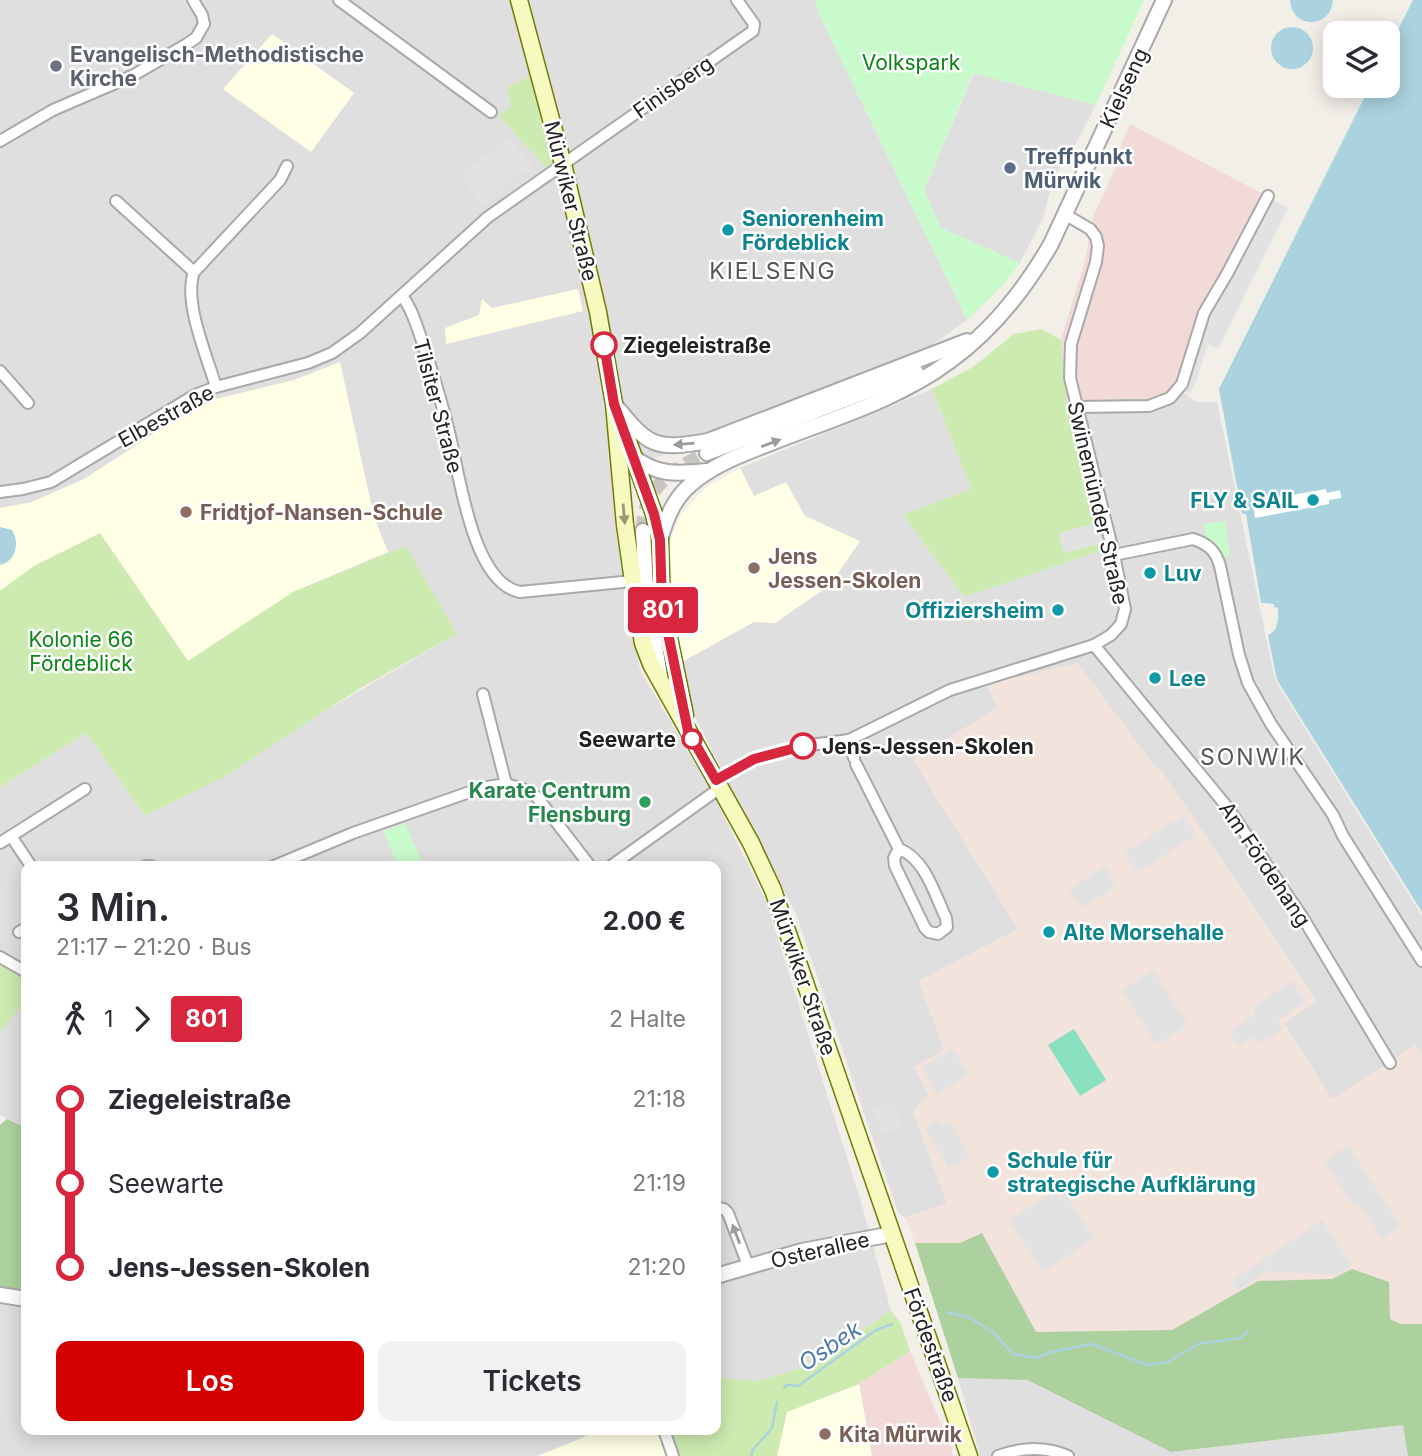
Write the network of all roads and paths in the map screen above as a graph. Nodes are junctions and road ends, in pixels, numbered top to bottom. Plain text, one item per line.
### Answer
1 (193, 0) edge
2 (339, 0) edge
3 (519, 0) edge
4 (737, 0) edge
5 (1164, 0) edge
6 (491, 112) dead end
7 (0, 141) edge
8 (563, 164) junction
9 (287, 166) dead end
10 (1268, 196) dead end
11 (116, 201) dead end
12 (1066, 215) junction
13 (194, 272) junction
14 (402, 296) junction
15 (978, 337) junction
16 (0, 371) edge
17 (216, 387) junction
18 (29, 403) dead end
19 (614, 404) junction
20 (1077, 407) junction
21 (617, 421) junction
22 (707, 453) tunnel mouth
23 (633, 457) junction
24 (709, 471) junction
25 (0, 492) edge
26 (643, 531) tunnel mouth
27 (660, 540) junction
28 (1114, 555) junction
29 (633, 582) junction
30 (1094, 645) junction
31 (661, 681) junction
32 (483, 694) dead end
33 (688, 731) junction
34 (849, 740) junction
35 (506, 784) junction
36 (718, 784) junction
37 (85, 789) dead end
38 (11, 836) junction
39 (0, 843) edge
40 (899, 849) junction
41 (28, 861) edge
42 (286, 861) edge
43 (586, 861) edge
44 (618, 861) edge
45 (0, 957) edge
46 (1422, 961) edge
47 (21, 969) edge
48 (1390, 1063) dead end
49 (721, 1209) edge
50 (892, 1234) junction
51 (749, 1268) junction
52 (721, 1275) edge
53 (0, 1295) edge
54 (21, 1298) edge
55 (666, 1435) edge
56 (673, 1456) edge
57 (969, 1456) edge
58 (998, 1456) edge
59 (1068, 1456) edge

1 - 7 street
2 - 6 street
3 - 8 main road, Mürwiker Straße
4 - 8 street, Finisberg
5 - 12 street, Kielseng
8 - 14 street
8 - 19 main road, Mürwiker Straße
9 - 13 street
10 - 20 street
11 - 13 street
12 - 15 street
12 - 20 street, Swinemünder Straße
13 - 17 street
14 - 17 street, Elbestraße
14 - 29 street, Tilsiter Straße
15 -> 19 street
15 - 22 street
24 -> 15 street
16 - 18 street
17 - 25 street, Elbestraße
19 - 21 main road, Mürwiker Straße
19 - 23 main road, Mürwiker Straße
20 - 28 street, Swinemünder Straße
21 - 23 street
21 -> 29 main road, Mürwiker Straße
23 - 24 street
23 - 27 main road, Mürwiker Straße
24 - 27 street
26 - 31 street
27 - 33 main road, Mürwiker Straße
28 - 30 street, Swinemünder Straße
28 - 46 street
29 - 31 main road, Mürwiker Straße
30 - 34 street, Swinemünder Straße
30 - 48 street, Am Fördehang
31 - 33 main road, Mürwiker Straße
32 - 35 street
33 - 36 main road, Mürwiker Straße
34 - 36 street, Swinemünder Straße
34 - 40 street
35 - 42 street
35 - 43 street
36 - 44 street, Swinemünder Straße
36 - 50 main road, Mürwiker Straße
37 - 38 street
38 - 39 street
38 - 41 street
40 - 40 street
45 - 47 street
51 -> 49 street, Osterallee
50 - 51 street, Osterallee
50 - 57 main road, Fördestraße
51 - 52 street, Osterallee
53 - 54 street
55 - 56 street
58 - 59 street

